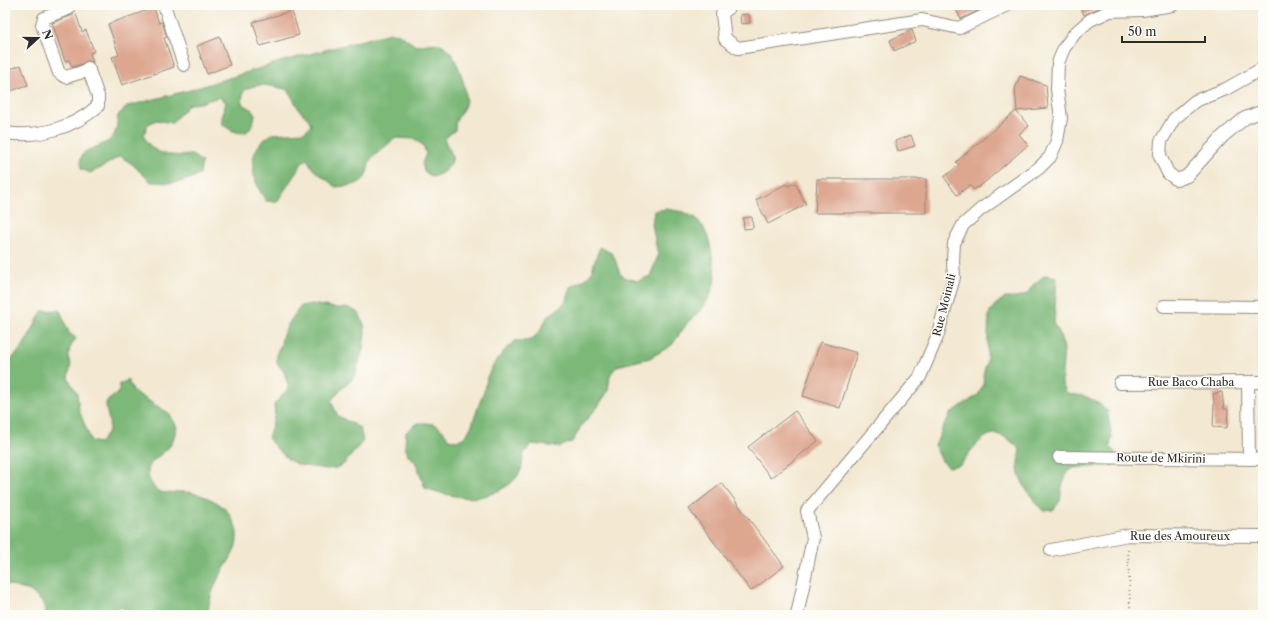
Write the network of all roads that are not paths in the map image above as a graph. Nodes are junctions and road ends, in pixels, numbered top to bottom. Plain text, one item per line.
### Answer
1 (164, 5) edge
2 (731, 5) edge
3 (1007, 5) edge
4 (1173, 5) edge
5 (68, 10) edge
6 (184, 65) dead end
7 (1263, 68) edge
8 (1263, 111) edge
9 (5, 133) edge
10 (1164, 306) dead end
11 (1263, 307) edge
12 (1248, 382) junction
13 (1263, 382) edge
14 (1120, 383) dead end
15 (1059, 457) dead end
16 (1249, 459) junction
17 (1263, 459) edge
18 (1263, 536) edge
19 (1051, 550) dead end
20 (798, 615) edge

1 - 6 street
2 - 3 street
4 - 20 street, Rue Moinali
5 - 9 street
7 - 8 street
10 - 11 street
12 - 13 street, Rue Baco Chaba
12 - 14 street, Rue Baco Chaba
12 - 16 street
15 - 16 street, Route de Mkirini
16 - 17 street, Route de Mkirini
18 - 19 street, Rue des Amoureux

